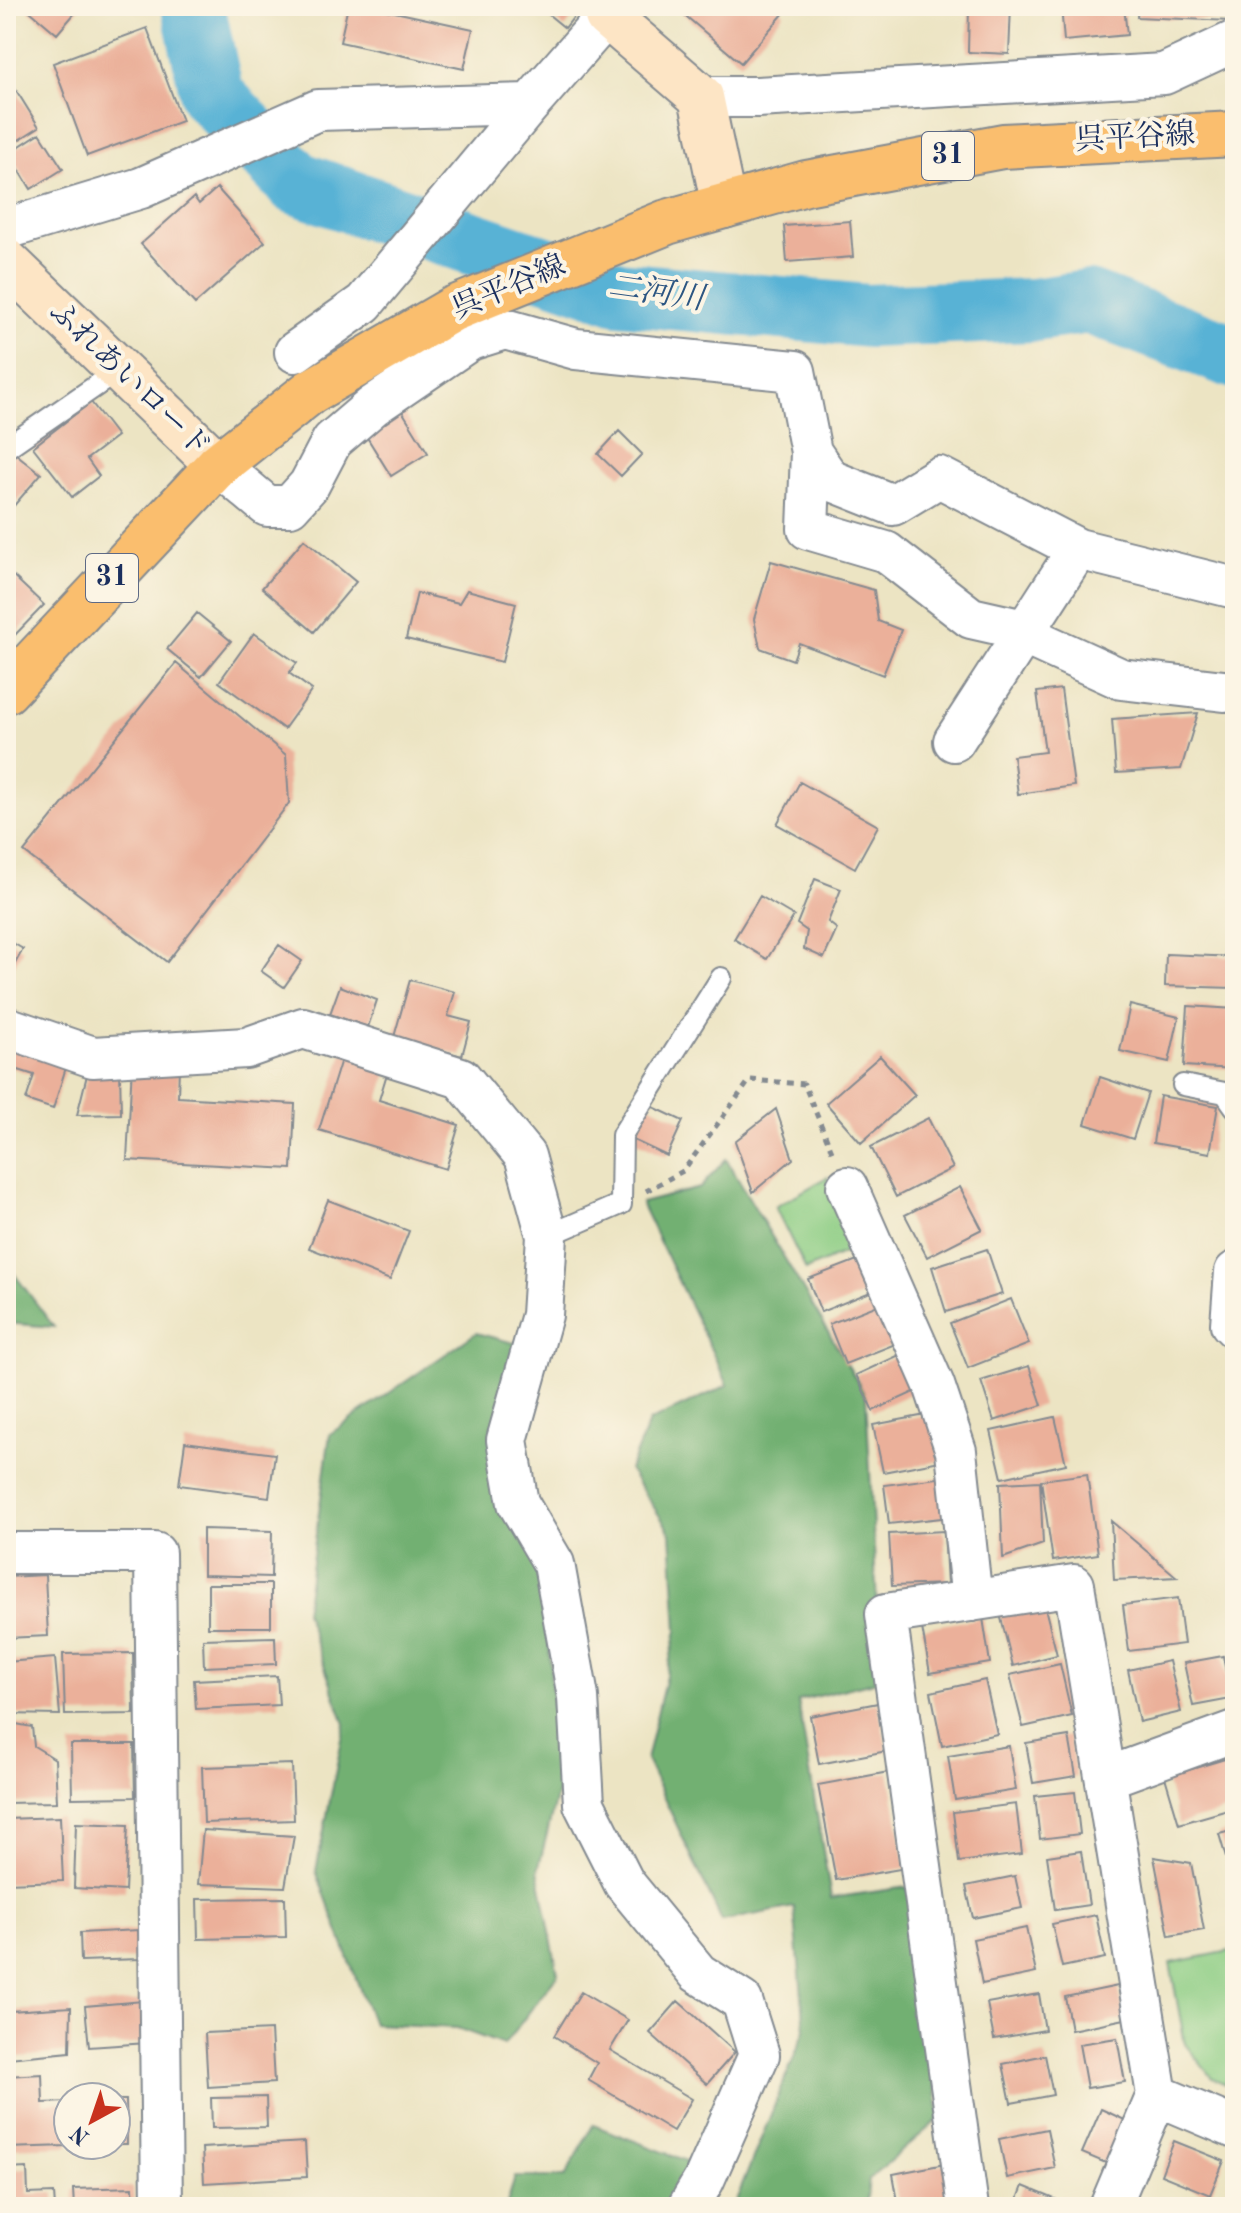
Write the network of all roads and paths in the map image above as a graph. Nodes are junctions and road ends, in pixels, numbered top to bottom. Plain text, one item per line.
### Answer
1 (611, 11) edge
2 (1235, 41) edge
3 (701, 97) junction
4 (530, 104) junction
5 (1235, 134) edge
6 (724, 206) junction
7 (6, 229) edge
8 (6, 261) edge
9 (295, 352) dead end
10 (119, 370) junction
11 (6, 448) edge
12 (811, 452) junction
13 (218, 465) junction
14 (1078, 549) junction
15 (1235, 588) edge
16 (1024, 630) junction
17 (6, 691) edge
18 (1224, 691) dead end
19 (954, 741) dead end
20 (721, 978) dead end
21 (6, 1027) edge
22 (1183, 1085) dead end
23 (1235, 1107) edge
24 (847, 1187) joint
25 (621, 1204) junction
26 (547, 1236) junction
27 (1235, 1272) edge
28 (1235, 1328) edge
29 (6, 1553) edge
30 (972, 1601) junction
31 (1235, 1731) edge
32 (1106, 1778) junction
33 (1157, 2095) junction
34 (1235, 2128) edge
35 (162, 2207) edge
36 (688, 2207) edge
37 (968, 2207) edge
38 (1110, 2207) edge

1 - 3 street
1 - 4 street
2 - 3 street
3 - 6 street
4 - 7 street
4 - 9 street
5 - 6 main road, 呉平谷線 / 31
6 - 13 main road, 呉平谷線 / 31
8 - 10 street, ふれあいロード
10 - 11 lane
10 - 13 street, ふれあいロード
12 - 13 street
12 - 14 street
12 - 16 street
13 - 17 main road, 呉平谷線 / 31
14 - 15 street
14 - 16 street
16 - 18 street
16 - 19 street
20 - 25 lane
21 - 26 street
22 - 23 lane
24 - 25 path
24 - 30 street
25 - 26 lane
26 - 36 street
27 - 28 street
29 - 35 street
30 - 32 street
30 - 37 street
31 - 32 street
32 - 33 street
33 - 34 street
33 - 38 street

